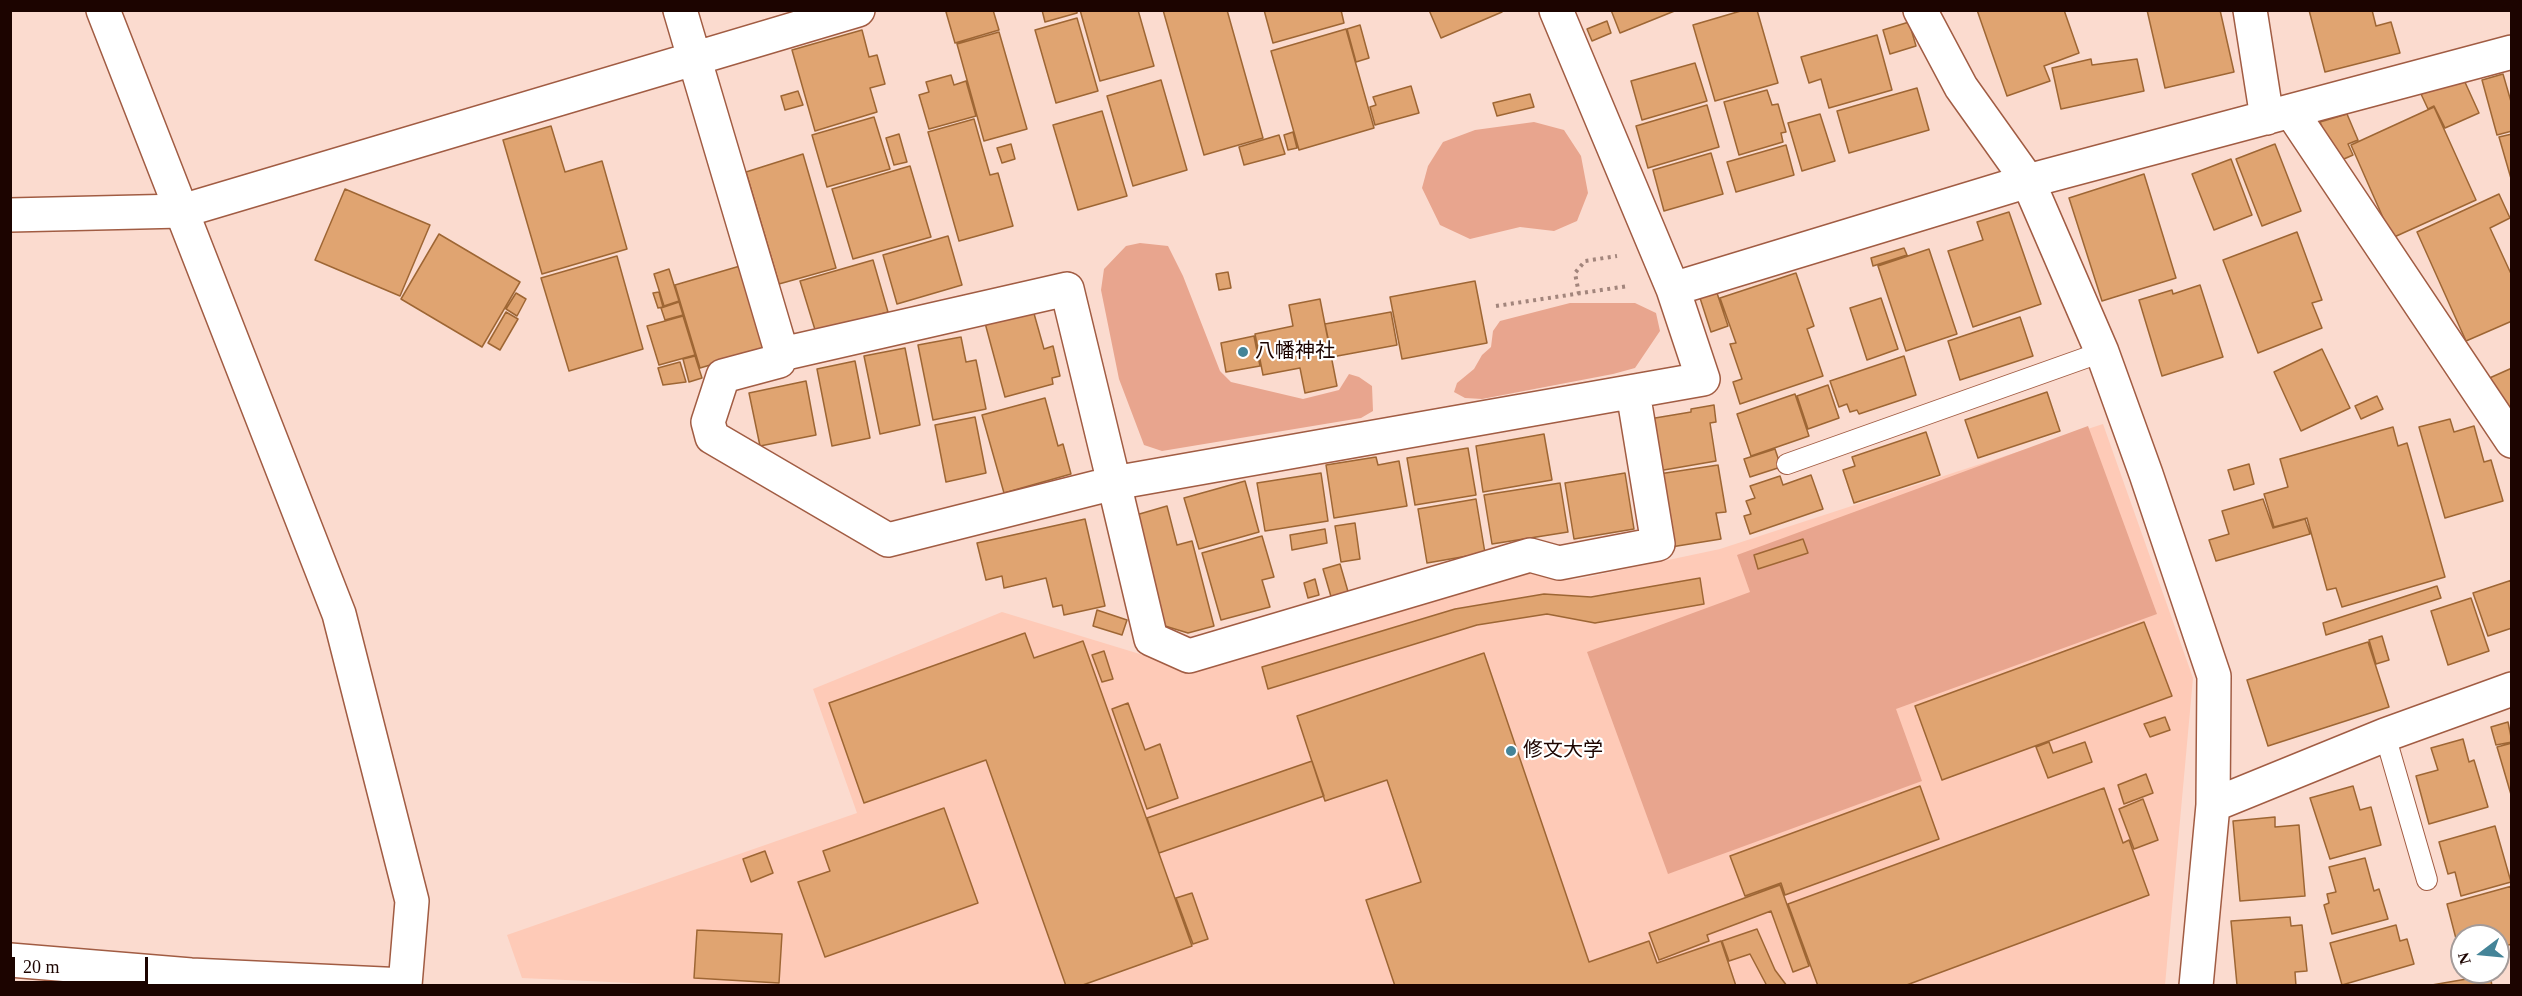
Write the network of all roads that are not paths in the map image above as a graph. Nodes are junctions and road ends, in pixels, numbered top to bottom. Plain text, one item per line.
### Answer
1 (103, 10) edge
2 (680, 10) edge
3 (858, 10) edge
4 (1556, 10) edge
5 (1920, 10) edge
6 (2250, 10) edge
7 (2511, 52) edge
8 (697, 58) junction
9 (2279, 115) junction
10 (2028, 181) junction
11 (182, 211) junction
12 (10, 215) edge
13 (1671, 284) junction
14 (2102, 352) junction
15 (782, 354) junction
16 (1633, 392) junction
17 (2511, 441) edge
18 (1787, 464) dead end
19 (1114, 483) junction
20 (2511, 689) edge
21 (2385, 735) junction
22 (2213, 805) junction
23 (2427, 880) dead end
24 (10, 960) edge
25 (405, 985) edge
26 (410, 986) edge
27 (2196, 986) edge

1 - 11 street
2 - 8 street
3 - 8 street
4 - 13 street
5 - 10 street
6 - 9 street
7 - 9 street
8 - 11 street
8 - 15 street
9 - 10 street
9 - 17 street
10 - 13 street
10 - 14 street
11 - 12 street
11 - 25 street
13 - 16 street
14 - 18 lane
14 - 22 street
15 - 19 street
15 - 19 street
16 - 19 street
16 - 19 street
20 - 21 street
21 - 22 street
21 - 23 lane
22 - 27 street
24 - 25 street
25 - 26 street

